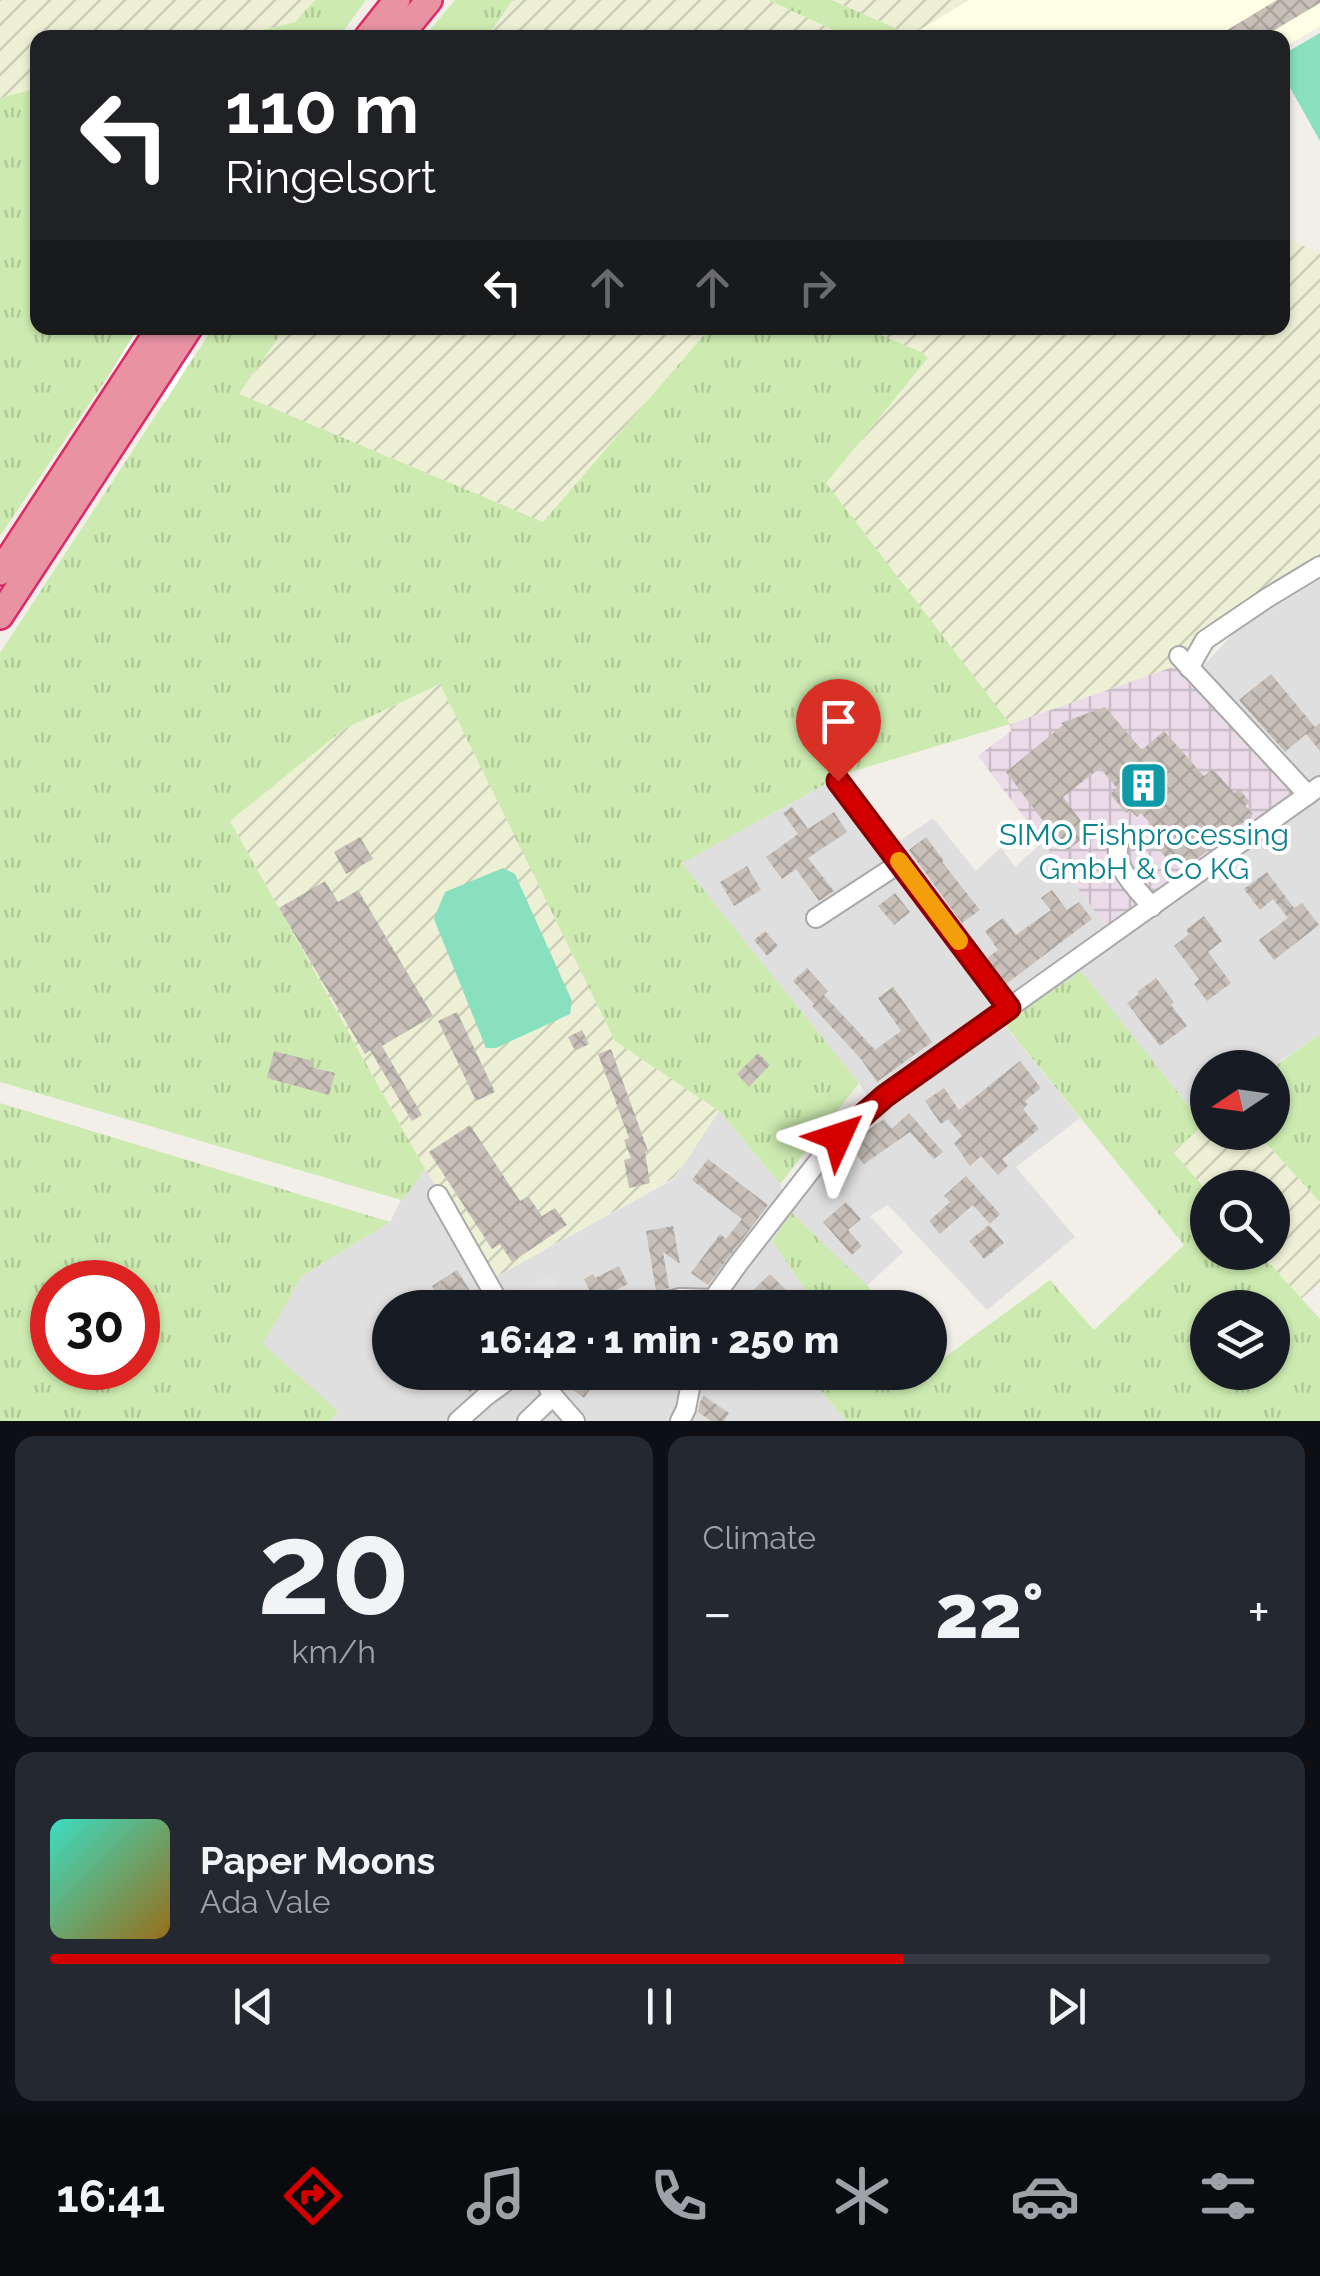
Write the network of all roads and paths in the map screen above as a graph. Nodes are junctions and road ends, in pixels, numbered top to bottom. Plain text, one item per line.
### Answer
1 (397, 0) edge
2 (428, 0) edge
3 (374, 30) edge
4 (404, 30) edge
5 (170, 335) edge
6 (138, 385) junction
7 (1320, 566) edge
8 (0, 572) edge
9 (0, 616) edge
10 (838, 781) dead end
11 (1314, 790) edge
12 (1122, 836) dead end
13 (900, 864) junction
14 (1152, 907) junction
15 (816, 918) dead end
16 (1009, 1008) junction
17 (438, 1195) dead end
18 (492, 1290) edge
19 (722, 1290) edge
20 (494, 1390) edge
21 (550, 1390) edge
22 (690, 1390) edge
23 (553, 1396) junction
24 (458, 1421) edge
25 (528, 1421) edge
26 (575, 1421) edge
27 (680, 1421) edge

1 - 3 highway
2 - 4 highway
5 - 6 highway
6 - 8 highway
6 - 9 highway
7 - 11 street
10 - 13 street
11 - 14 street
12 - 14 street
13 - 15 street
13 - 16 street
14 - 16 street
16 - 19 street
17 - 18 street
20 - 24 street
21 - 23 street
22 - 27 street
23 - 25 street
23 - 26 street

